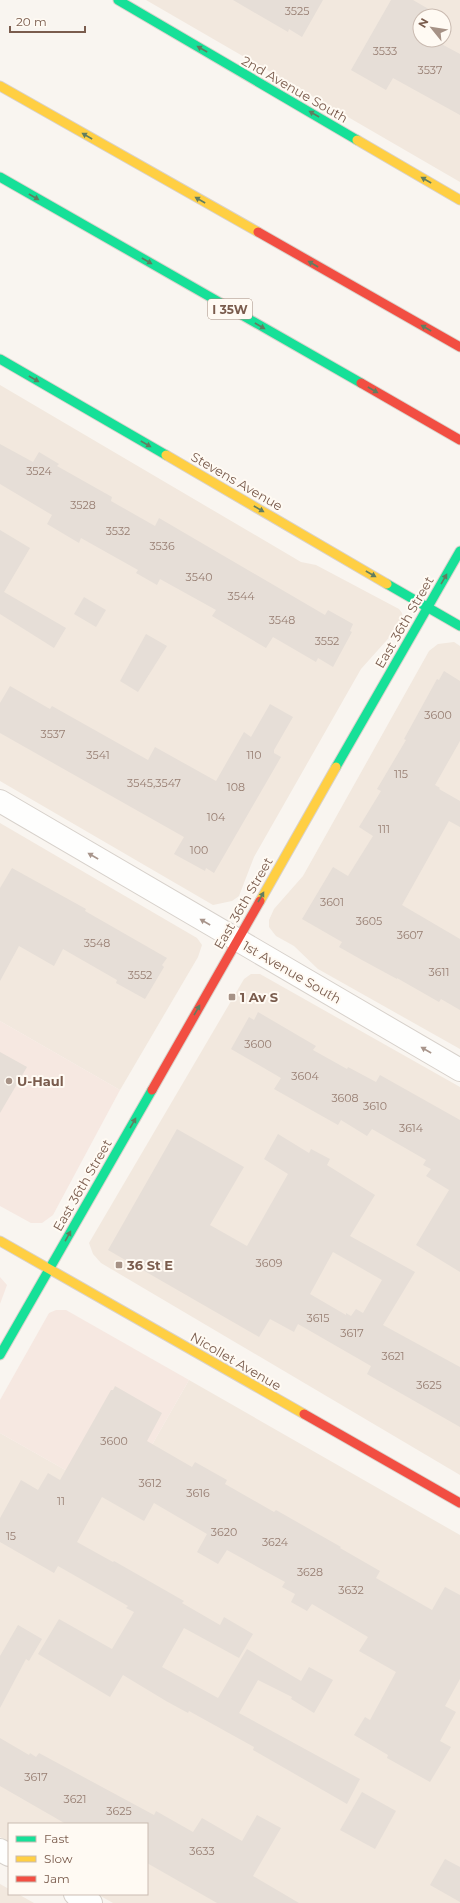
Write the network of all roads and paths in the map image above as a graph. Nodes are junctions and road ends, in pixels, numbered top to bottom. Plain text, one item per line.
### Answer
1 (118, 0) edge
2 (0, 86) edge
3 (0, 178) edge
4 (460, 200) edge
5 (460, 348) edge
6 (0, 359) edge
7 (460, 440) edge
8 (460, 551) edge
9 (427, 607) junction
10 (460, 626) edge
11 (0, 801) edge
12 (237, 940) junction
13 (460, 1070) edge
14 (0, 1241) edge
15 (49, 1270) junction
16 (0, 1355) edge
17 (460, 1503) edge
18 (77, 1895) edge
19 (90, 1903) edge

4 -> 1 main road, 2nd Avenue South
5 -> 2 main road
3 -> 7 main road, I 35W
6 -> 9 main road, Stevens Avenue
9 -> 8 main road, East 36th Street
9 - 10 main road, Stevens Avenue
12 -> 9 main road, East 36th Street
12 -> 11 street, 1st Avenue South
13 -> 12 street, 1st Avenue South
15 -> 12 main road, East 36th Street
14 - 15 main road, Nicollet Avenue
15 - 16 main road, East 36th Street
15 - 17 main road, Nicollet Avenue
18 - 19 street

